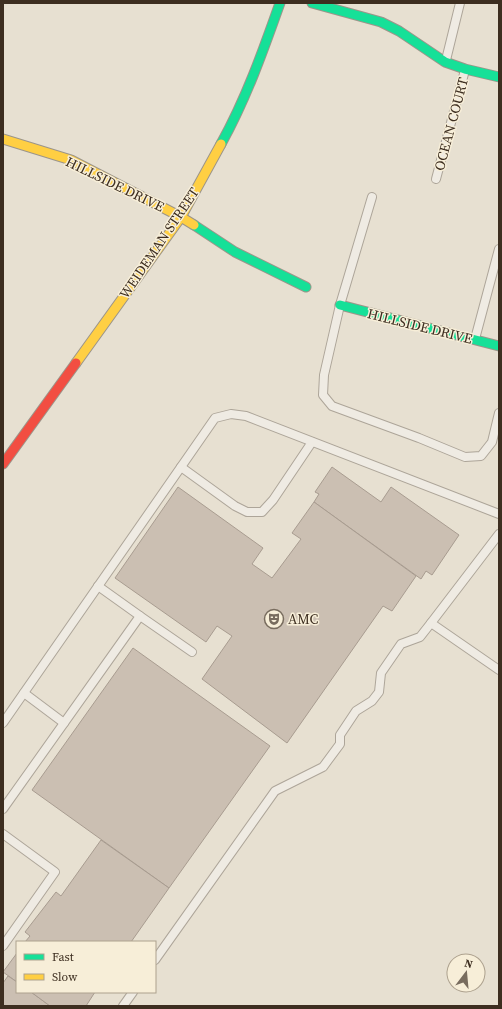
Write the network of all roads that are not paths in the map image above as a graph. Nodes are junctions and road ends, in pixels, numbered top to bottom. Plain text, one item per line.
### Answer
1 (280, 3) edge
2 (312, 3) edge
3 (460, 3) edge
4 (445, 62) junction
5 (465, 69) junction
6 (499, 77) edge
7 (3, 139) edge
8 (436, 179) dead end
9 (372, 197) dead end
10 (181, 217) junction
11 (499, 249) edge
12 (306, 287) dead end
13 (340, 305) junction
14 (475, 340) junction
15 (499, 346) edge
16 (499, 413) edge
17 (312, 442) junction
18 (3, 464) edge
19 (181, 467) junction
20 (499, 514) edge
21 (499, 534) edge
22 (98, 586) junction
23 (140, 616) junction
24 (431, 623) junction
25 (192, 652) dead end
26 (499, 670) edge
27 (24, 693) junction
28 (3, 723) edge
29 (64, 723) junction
30 (3, 809) edge
31 (3, 834) edge
32 (3, 946) edge
33 (156, 959) edge
34 (132, 993) edge
35 (123, 1006) edge

1 - 10 street, WEIDEMAN STREET
2 - 4 street
3 - 4 lane
4 - 5 street
5 - 6 street
5 - 8 lane, OCEAN COURT
7 - 10 street, HILLSIDE DRIVE
9 - 13 lane
10 - 12 street, HILLSIDE DRIVE
10 - 18 street, WEIDEMAN STREET
11 - 14 lane
13 - 14 street, HILLSIDE DRIVE
13 - 16 lane
14 - 15 street, HILLSIDE DRIVE
17 - 19 lane
17 - 19 lane
17 - 20 lane
19 - 22 lane
21 - 24 lane
22 - 23 lane
22 - 27 lane
23 - 25 lane
23 - 29 lane
24 - 26 lane
24 - 33 lane
27 - 28 lane
27 - 29 lane
29 - 30 lane
31 - 32 lane
34 - 35 lane

